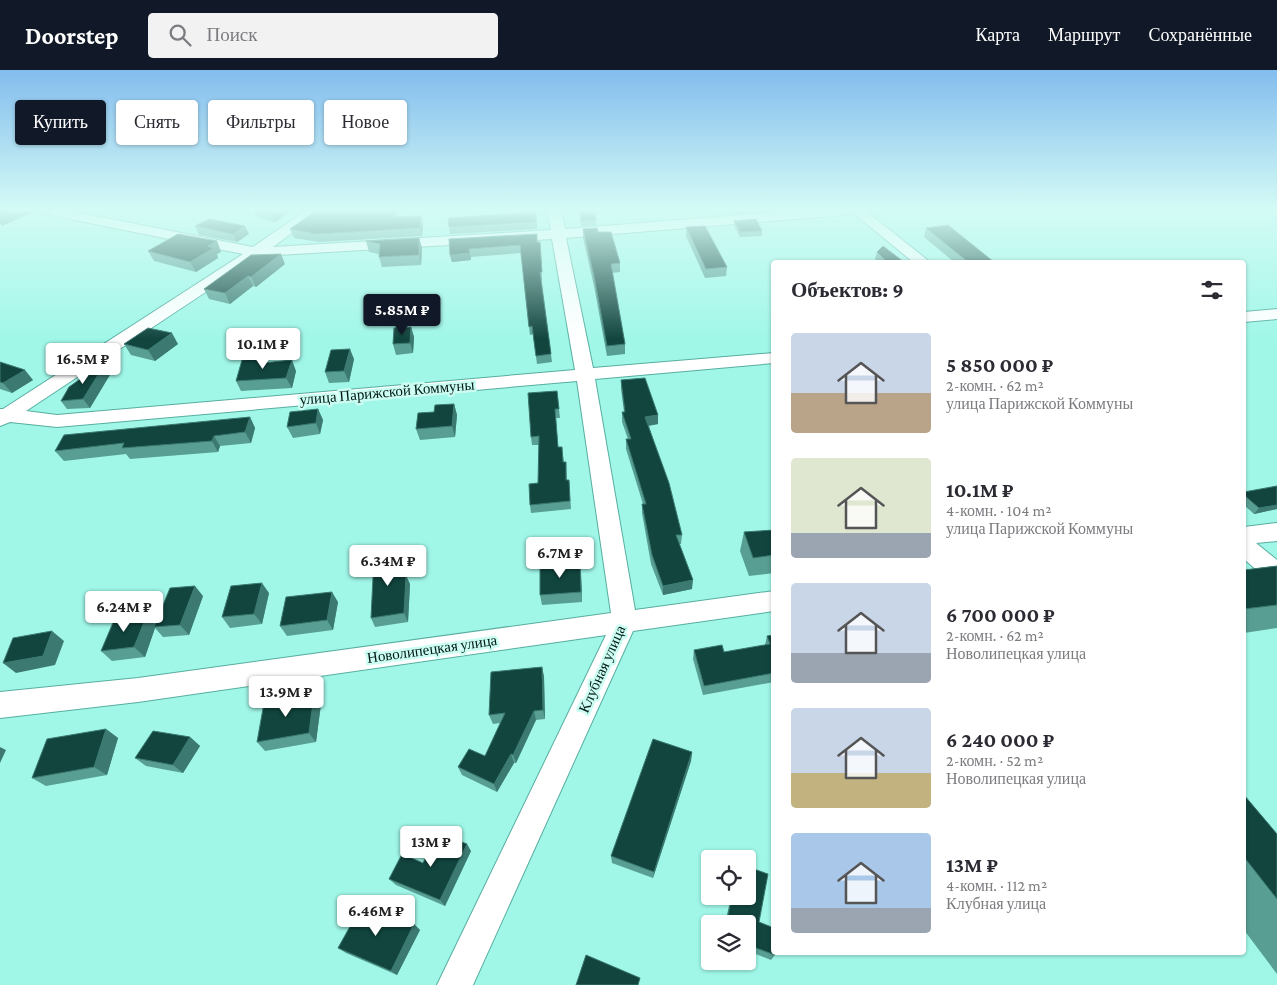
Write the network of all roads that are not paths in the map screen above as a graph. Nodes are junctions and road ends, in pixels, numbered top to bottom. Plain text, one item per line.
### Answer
1 (253, 254) edge
2 (563, 254) edge
3 (1277, 314) edge
4 (1246, 317) edge
5 (771, 358) edge
6 (585, 374) junction
7 (2, 417) edge
8 (1277, 532) edge
9 (1246, 536) edge
10 (1246, 548) edge
11 (1277, 574) edge
12 (771, 601) edge
13 (625, 622) junction
14 (0, 705) edge
15 (455, 985) edge

1 - 7 street
2 - 6 street, Клубная улица
3 - 4 street
5 - 6 street, улица Парижской Коммуны
6 - 7 street, улица Парижской Коммуны
6 - 13 street, Клубная улица
8 - 9 street
10 - 11 street
12 - 13 street, Новолипецкая улица
13 - 14 street, Новолипецкая улица
13 - 15 street, Клубная улица

